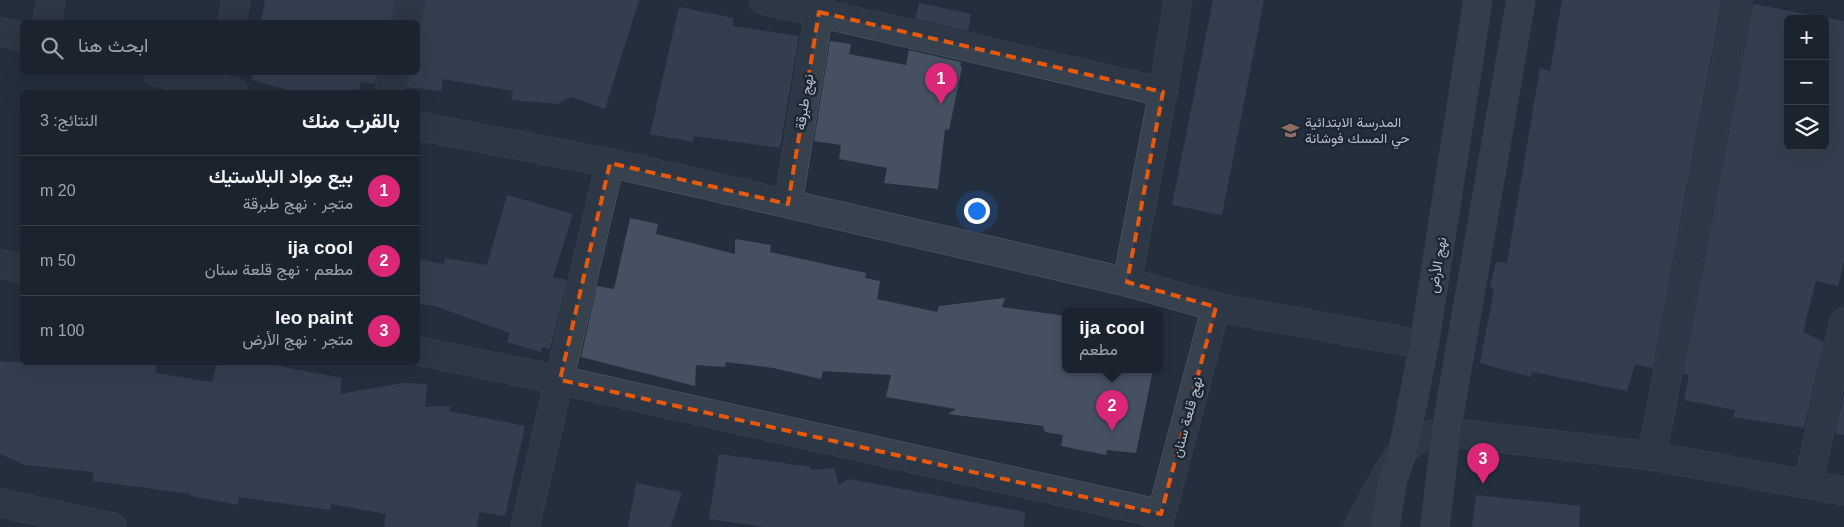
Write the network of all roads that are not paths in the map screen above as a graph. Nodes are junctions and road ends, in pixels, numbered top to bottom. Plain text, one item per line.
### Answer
1 (51, 0) edge
2 (236, 0) edge
3 (411, 0) edge
4 (763, 0) edge
5 (1178, 0) edge
6 (1478, 0) edge
7 (1521, 0) edge
8 (1738, 0) edge
9 (820, 6) edge
10 (47, 20) edge
11 (232, 20) edge
12 (406, 20) edge
13 (0, 32) edge
14 (20, 37) edge
15 (173, 75) edge
16 (393, 75) edge
17 (225, 85) edge
18 (390, 90) edge
19 (1163, 92) junction
20 (420, 126) edge
21 (610, 163) junction
22 (788, 204) junction
23 (0, 264) edge
24 (20, 269) edge
25 (1127, 282) junction
26 (1216, 307) junction
27 (1844, 322) edge
28 (1424, 345) junction
29 (420, 351) edge
30 (560, 380) junction
31 (1446, 432) junction
32 (1403, 451) junction
33 (1652, 456) junction
34 (1808, 484) junction
35 (1844, 491) edge
36 (0, 503) edge
37 (1159, 520) edge
38 (63, 522) edge
39 (112, 527) edge
40 (525, 527) edge
41 (1358, 527) edge
42 (1385, 527) edge
43 (1435, 527) edge

1 - 10 street
2 - 11 street
3 - 12 street
4 - 9 street
5 - 19 street
6 - 28 street, نهج الأرض
7 - 31 street
8 - 33 street
9 - 19 street
9 - 22 street, نهج طبرقة
13 - 14 street
15 - 17 street
16 - 18 street
19 - 25 street
20 - 21 street
21 - 22 street
21 - 30 street
22 - 25 street
23 - 24 street
25 - 26 street
26 - 28 street
26 - 37 street, نهج قلعة سنان
27 - 34 street
28 - 32 street, نهج الأرض
29 - 30 street
30 - 37 street
30 - 40 street
31 - 32 street
31 - 33 street
31 - 43 street
32 - 41 street
32 - 42 street, نهج الأرض
33 - 34 street
34 - 35 street
36 - 38 street
38 - 39 street

